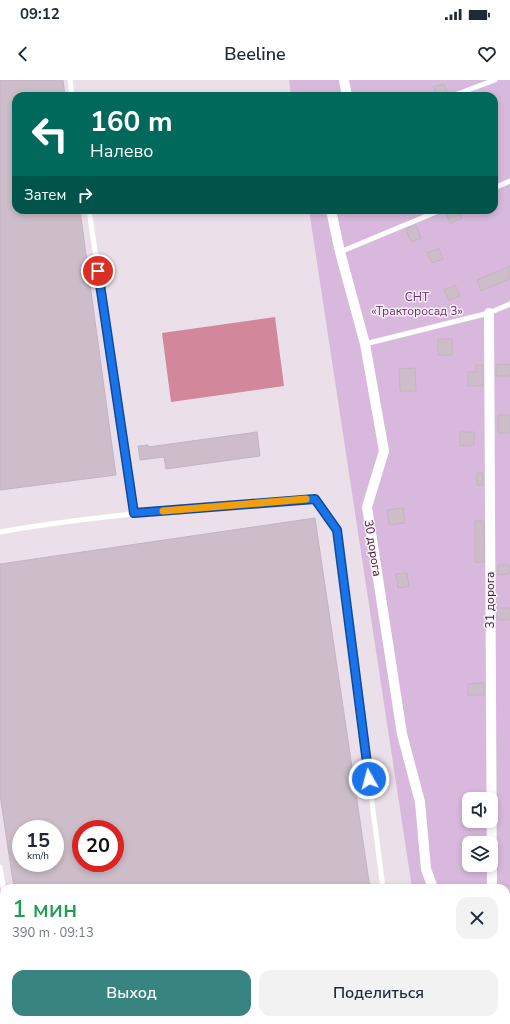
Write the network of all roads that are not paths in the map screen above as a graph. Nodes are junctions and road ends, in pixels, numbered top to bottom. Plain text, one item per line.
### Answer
1 (70, 80) edge
2 (344, 80) edge
3 (495, 80) edge
4 (72, 92) edge
5 (346, 92) edge
6 (463, 92) edge
7 (510, 181) edge
8 (498, 186) edge
9 (90, 214) edge
10 (332, 214) edge
11 (431, 214) edge
12 (340, 252) junction
13 (510, 304) edge
14 (489, 313) junction
15 (365, 344) junction
16 (134, 513) junction
17 (0, 532) edge
18 (0, 867) edge
19 (3, 884) edge
20 (382, 884) edge
21 (432, 884) edge
22 (492, 884) edge

1 - 4 lane
2 - 5 street
3 - 6 lane
7 - 8 lane
9 - 16 lane
10 - 12 street, 30 дорога
11 - 12 lane
12 - 15 street, 30 дорога
13 - 14 lane
14 - 15 lane
14 - 22 street, 31 дорога
15 - 21 street, 30 дорога
16 - 17 lane
16 - 20 lane
18 - 19 lane

